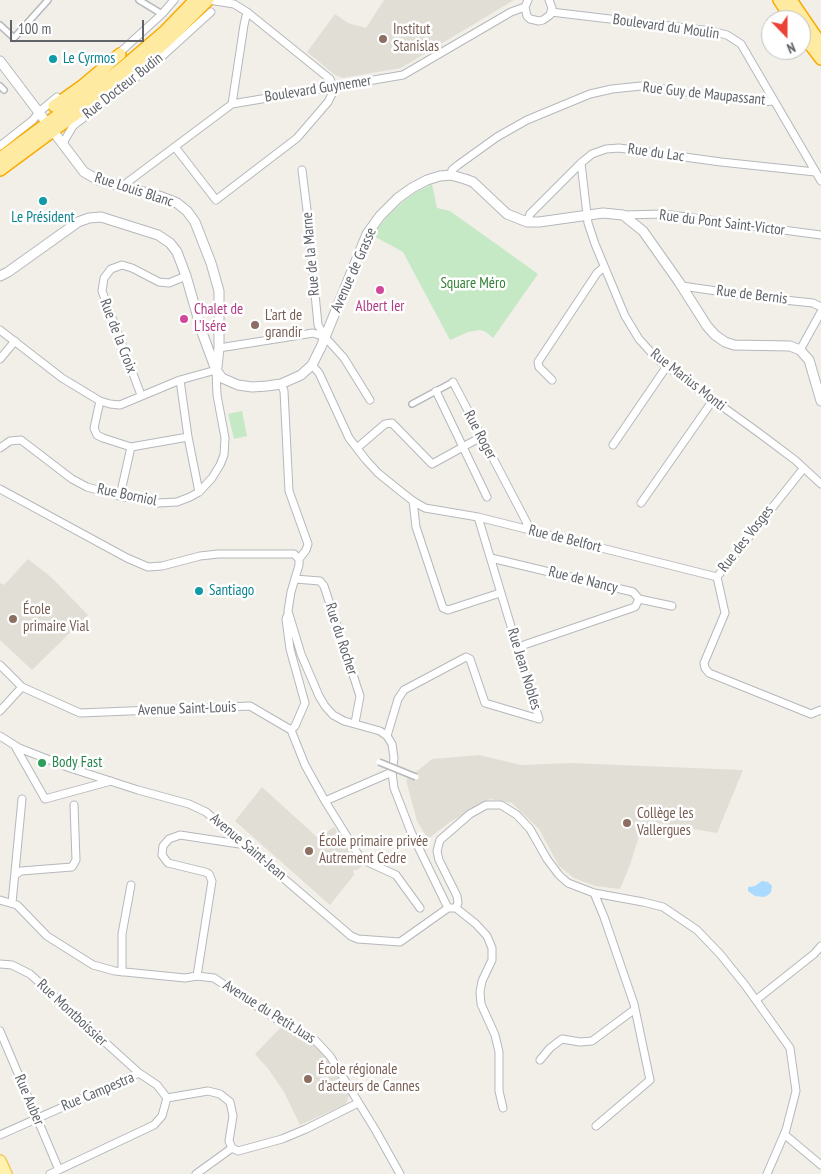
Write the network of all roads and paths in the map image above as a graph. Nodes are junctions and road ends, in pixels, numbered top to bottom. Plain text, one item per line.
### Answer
1 (48, 0) edge
2 (140, 0) edge
3 (174, 0) edge
4 (195, 0) edge
5 (212, 0) edge
6 (549, 0) edge
7 (791, 0) edge
8 (233, 2) edge
9 (526, 4) edge
10 (210, 12) dead end
11 (248, 12) junction
12 (551, 12) junction
13 (162, 14) junction
14 (0, 25) edge
15 (821, 44) edge
16 (811, 46) edge
17 (120, 54) junction
18 (821, 58) edge
19 (0, 61) edge
20 (333, 86) junction
21 (773, 101) junction
22 (232, 104) junction
23 (54, 106) dead end
24 (39, 112) junction
25 (51, 127) junction
26 (63, 143) junction
27 (0, 146) edge
28 (175, 147) junction
29 (0, 158) edge
30 (581, 163) junction
31 (0, 170) edge
32 (302, 170) dead end
33 (815, 172) junction
34 (451, 175) junction
35 (821, 181) edge
36 (121, 187) junction
37 (588, 215) junction
38 (623, 215) junction
39 (528, 222) junction
40 (821, 236) edge
41 (604, 267) junction
42 (0, 276) edge
43 (186, 276) junction
44 (682, 286) junction
45 (821, 307) edge
46 (821, 312) edge
47 (0, 330) edge
48 (325, 337) junction
49 (15, 341) junction
50 (220, 348) junction
51 (800, 350) junction
52 (0, 359) edge
53 (312, 365) junction
54 (667, 366) junction
55 (216, 370) junction
56 (180, 380) junction
57 (552, 380) dead end
58 (452, 382) joint
59 (281, 384) junction
60 (436, 391) junction
61 (141, 396) junction
62 (370, 400) dead end
63 (713, 400) junction
64 (100, 401) junction
65 (821, 401) edge
66 (412, 404) dead end
67 (188, 437) junction
68 (481, 437) junction
69 (613, 445) dead end
70 (131, 446) junction
71 (463, 447) junction
72 (0, 448) edge
73 (357, 448) junction
74 (803, 468) junction
75 (821, 484) edge
76 (0, 489) edge
77 (199, 492) junction
78 (120, 496) junction
79 (488, 497) dead end
80 (413, 502) junction
81 (641, 503) dead end
82 (478, 516) junction
83 (526, 529) junction
84 (492, 558) junction
85 (299, 559) junction
86 (717, 577) junction
87 (295, 579) junction
88 (500, 593) junction
89 (639, 599) junction
90 (672, 606) dead end
91 (288, 611) junction
92 (518, 647) junction
93 (0, 665) edge
94 (22, 687) junction
95 (821, 710) edge
96 (0, 711) edge
97 (355, 723) junction
98 (291, 730) junction
99 (0, 736) edge
100 (386, 736) junction
101 (14, 744) junction
102 (379, 762) dead end
103 (392, 772) junction
104 (416, 777) dead end
105 (112, 781) junction
106 (22, 799) dead end
107 (325, 800) junction
108 (74, 805) dead end
109 (246, 846) junction
110 (15, 875) junction
111 (130, 885) dead end
112 (594, 893) junction
113 (0, 900) edge
114 (12, 903) junction
115 (420, 908) dead end
116 (448, 908) junction
117 (456, 908) junction
118 (821, 946) edge
119 (0, 964) edge
120 (122, 972) junction
121 (197, 976) junction
122 (756, 1000) junction
123 (634, 1009) junction
124 (0, 1031) edge
125 (540, 1060) dead end
126 (138, 1073) junction
127 (167, 1098) junction
128 (358, 1102) junction
129 (503, 1108) dead end
130 (37, 1119) junction
131 (596, 1126) dead end
132 (784, 1134) junction
133 (0, 1135) edge
134 (232, 1148) junction
135 (0, 1161) edge
136 (821, 1165) edge
137 (59, 1170) junction
138 (6, 1174) edge
139 (50, 1174) edge
140 (196, 1174) edge
141 (400, 1174) edge
142 (768, 1174) edge

1 - 14 street
2 - 13 street
3 - 13 street
4 - 25 highway
5 - 8 street
5 - 25 highway
6 - 12 street
7 - 15 highway
8 - 11 street
9 - 12 street
9 - 20 street, Boulevard Guynemer
10 - 26 street, Rue Docteur Budin
11 - 20 street
11 - 22 street
12 - 21 street, Boulevard du Moulin
13 - 17 street
16 - 18 highway
17 - 23 highway
17 - 24 street
19 - 24 street, Rue Louis Blanc
20 - 22 street, Boulevard Guynemer
20 - 28 street
21 - 33 street, Boulevard du Moulin
21 - 34 street, Rue Guy de Maupassant
22 - 28 street, Boulevard Guynemer
24 - 25 street, Rue Louis Blanc
24 - 27 street
25 - 26 street, Rue Louis Blanc
25 - 29 highway
25 - 31 highway
26 - 36 street, Rue Louis Blanc
28 - 36 street, Boulevard Guynemer
30 - 33 street, Rue du Lac
30 - 37 street, Rue Marius Monti
30 - 39 street, Rue du Lac
32 - 48 street, Rue de la Marne
33 - 35 street, Boulevard du Moulin
34 - 39 street
34 - 48 street, Avenue de Grasse
36 - 50 street, Rue Louis Blanc
37 - 38 street
37 - 39 street
37 - 41 street, Rue Marius Monti
38 - 40 street, Rue du Pont Saint-Victor
38 - 44 street
41 - 54 street, Rue Marius Monti
41 - 57 street
42 - 43 street
43 - 55 street
43 - 61 street, Rue de la Croix
44 - 45 street, Rue de Bernis
44 - 51 street
46 - 51 street
47 - 49 street
48 - 50 street
48 - 53 street, Avenue de Grasse
48 - 62 street
49 - 52 street
49 - 64 street
50 - 55 street, Rue Louis Blanc
51 - 65 street
53 - 59 street
53 - 73 street
54 - 63 street, Rue Marius Monti
54 - 69 street
55 - 56 street
55 - 59 street
55 - 77 street, Rue Borniol
56 - 61 street
56 - 67 street
58 - 60 street, Rue Roger
58 - 68 street, Rue Roger
59 - 85 street
60 - 66 street, Rue Roger
60 - 71 street
61 - 64 street
63 - 74 street, Rue Marius Monti
63 - 81 street
64 - 70 street
67 - 70 street
67 - 77 street
68 - 71 street
68 - 83 street, Rue Roger
70 - 78 street
71 - 73 street
71 - 79 street
72 - 78 street, Rue Borniol
73 - 80 street
74 - 75 street, Rue Marius Monti
74 - 86 street, Rue des Vosges
76 - 85 street
77 - 78 street, Rue Borniol
80 - 82 street, Rue de Belfort
80 - 88 street
82 - 83 street, Rue de Belfort
82 - 84 street, Rue Jean Nobles
83 - 86 street, Rue de Belfort
84 - 88 street, Rue Jean Nobles
84 - 89 street, Rue de Nancy
85 - 87 street
86 - 95 street, Rue des Vosges
87 - 91 street
87 - 97 street, Rue du Rocher
88 - 92 street, Rue Jean Nobles
89 - 90 street, Rue de Nancy
89 - 92 street
91 - 97 street
91 - 98 street
92 - 100 street, Rue Jean Nobles
93 - 94 street, Avenue Saint-Louis
94 - 96 street
94 - 98 street, Avenue Saint-Louis
97 - 100 street
98 - 107 street
99 - 101 street, Avenue Saint-Jean
100 - 103 street
101 - 105 street, Avenue Saint-Jean
101 - 105 street
102 - 104 street, bridge
103 - 107 street
103 - 116 street
105 - 109 street, Avenue Saint-Jean
106 - 110 street
107 - 115 street
108 - 110 street
109 - 116 street, Avenue Saint-Jean
109 - 121 street
110 - 114 street
111 - 120 street
112 - 117 street
112 - 122 street
112 - 123 street
113 - 114 street, Avenue du Petit Juas
114 - 120 street, Avenue du Petit Juas
116 - 117 street
117 - 129 street
118 - 122 street
119 - 126 street, Rue Montboissier
120 - 121 street, Avenue du Petit Juas
121 - 128 street, Avenue du Petit Juas
122 - 132 street
123 - 125 street
123 - 131 street
124 - 130 street, Rue Auber
126 - 127 street, Rue Campestra
126 - 130 street, Rue Campestra
127 - 134 street
127 - 137 street
128 - 134 street
128 - 141 street, Avenue du Petit Juas
130 - 133 street, Rue Campestra
130 - 137 street, Rue Auber
132 - 136 street
132 - 142 street
134 - 140 street
135 - 138 main road
137 - 139 street

